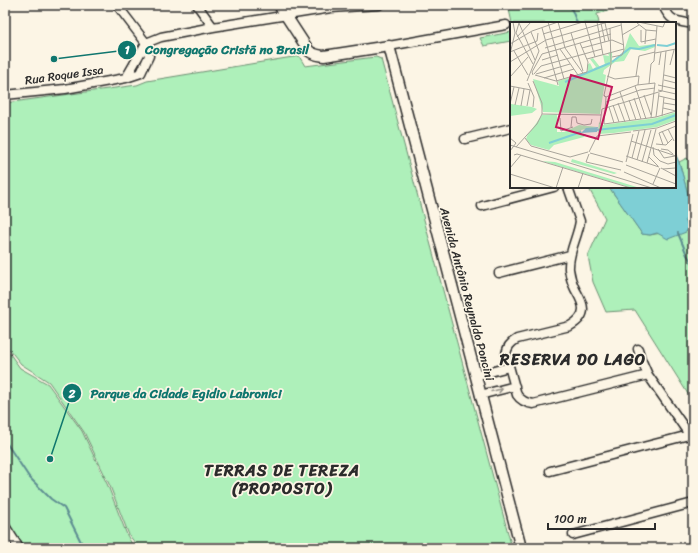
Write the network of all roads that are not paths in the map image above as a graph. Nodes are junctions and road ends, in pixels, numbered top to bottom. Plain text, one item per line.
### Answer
1 (117, 5) edge
2 (196, 5) edge
3 (279, 5) edge
4 (377, 5) edge
5 (663, 5) edge
6 (334, 6) edge
7 (286, 16) junction
8 (693, 24) edge
9 (506, 25) dead end
10 (213, 28) junction
11 (146, 43) junction
12 (389, 46) junction
13 (5, 95) edge
14 (510, 128) edge
15 (465, 139) dead end
16 (550, 188) edge
17 (568, 188) edge
18 (482, 206) dead end
19 (570, 255) junction
20 (499, 273) dead end
21 (638, 349) dead end
22 (509, 367) junction
23 (648, 375) junction
24 (475, 376) junction
25 (514, 386) junction
26 (480, 395) junction
27 (691, 437) edge
28 (550, 471) dead end
29 (693, 503) edge
30 (5, 526) edge
31 (573, 535) dead end
32 (19, 548) edge
33 (521, 548) edge

1 - 11 street
2 - 10 street
3 - 7 street
4 - 6 street
5 - 8 street
6 - 7 street
7 - 10 street
7 - 12 street
9 - 12 street
10 - 11 street
11 - 13 street, Rua Roque Issa
12 - 24 street, Avenida Antônio Reynaldo Poncini
14 - 15 street
16 - 18 street
17 - 19 street
19 - 20 street
19 - 22 street
21 - 23 street
22 - 24 street
22 - 25 street
23 - 25 street
23 - 27 street
24 - 26 street, Avenida Antônio Reynaldo Poncini
26 -> 25 street
26 - 33 street, Avenida Antônio Reynaldo Poncini
27 - 28 street
29 - 31 street
30 - 32 street

